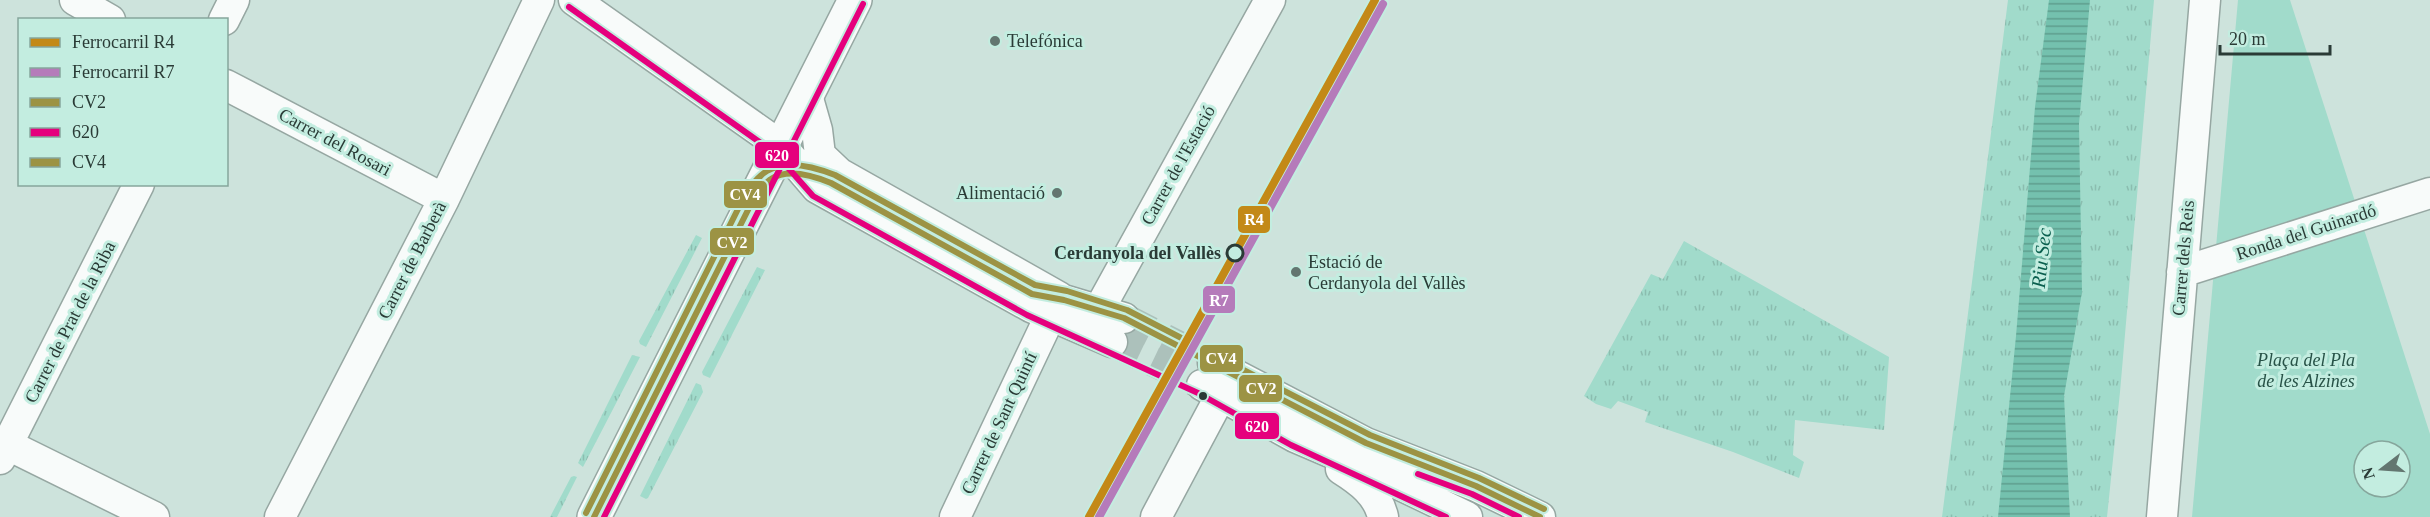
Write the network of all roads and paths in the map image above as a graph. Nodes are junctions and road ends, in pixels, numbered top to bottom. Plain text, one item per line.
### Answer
1 (75, 0) edge
2 (234, 0) edge
3 (539, 0) edge
4 (574, 0) edge
5 (855, 0) edge
6 (1270, 0) edge
7 (2205, 0) edge
8 (106, 18) edge
9 (225, 18) edge
10 (228, 86) edge
11 (807, 95) junction
12 (781, 146) junction
13 (806, 175) junction
14 (138, 186) edge
15 (757, 192) junction
16 (2430, 193) edge
17 (444, 199) junction
18 (2182, 272) junction
19 (1082, 319) junction
20 (1212, 381) junction
21 (1295, 437) junction
22 (2, 448) edge
23 (1469, 492) edge
24 (1441, 504) junction
25 (154, 517) edge
26 (280, 517) edge
27 (594, 517) edge
28 (955, 517) edge
29 (1156, 517) edge
30 (1383, 517) edge
31 (1409, 517) edge
32 (1505, 517) edge
33 (1540, 517) edge
34 (2162, 517) edge

1 - 8 street
2 - 9 street
3 - 17 street, Carrer de Barberà
4 - 12 street
5 - 11 main road
6 - 19 street, Carrer de l'Estació
7 - 18 street, Carrer dels Reis
10 - 17 street, Carrer del Rosari
11 - 12 main road
11 - 19 street
12 - 13 street
12 - 15 main road
13 - 15 street
13 - 19 street
14 - 22 street, Carrer de Prat de la Riba
15 - 27 main road
16 - 18 street, Ronda del Guinardó
17 - 26 street, Carrer de Barberà
18 - 34 street, Carrer dels Reis
19 - 28 street, Carrer de Sant Quintí
20 - 21 street
20 - 23 street
20 - 29 street
21 - 24 street
21 - 30 street
22 - 25 street
23 - 24 street
23 - 32 street
23 - 33 street
24 - 31 street

